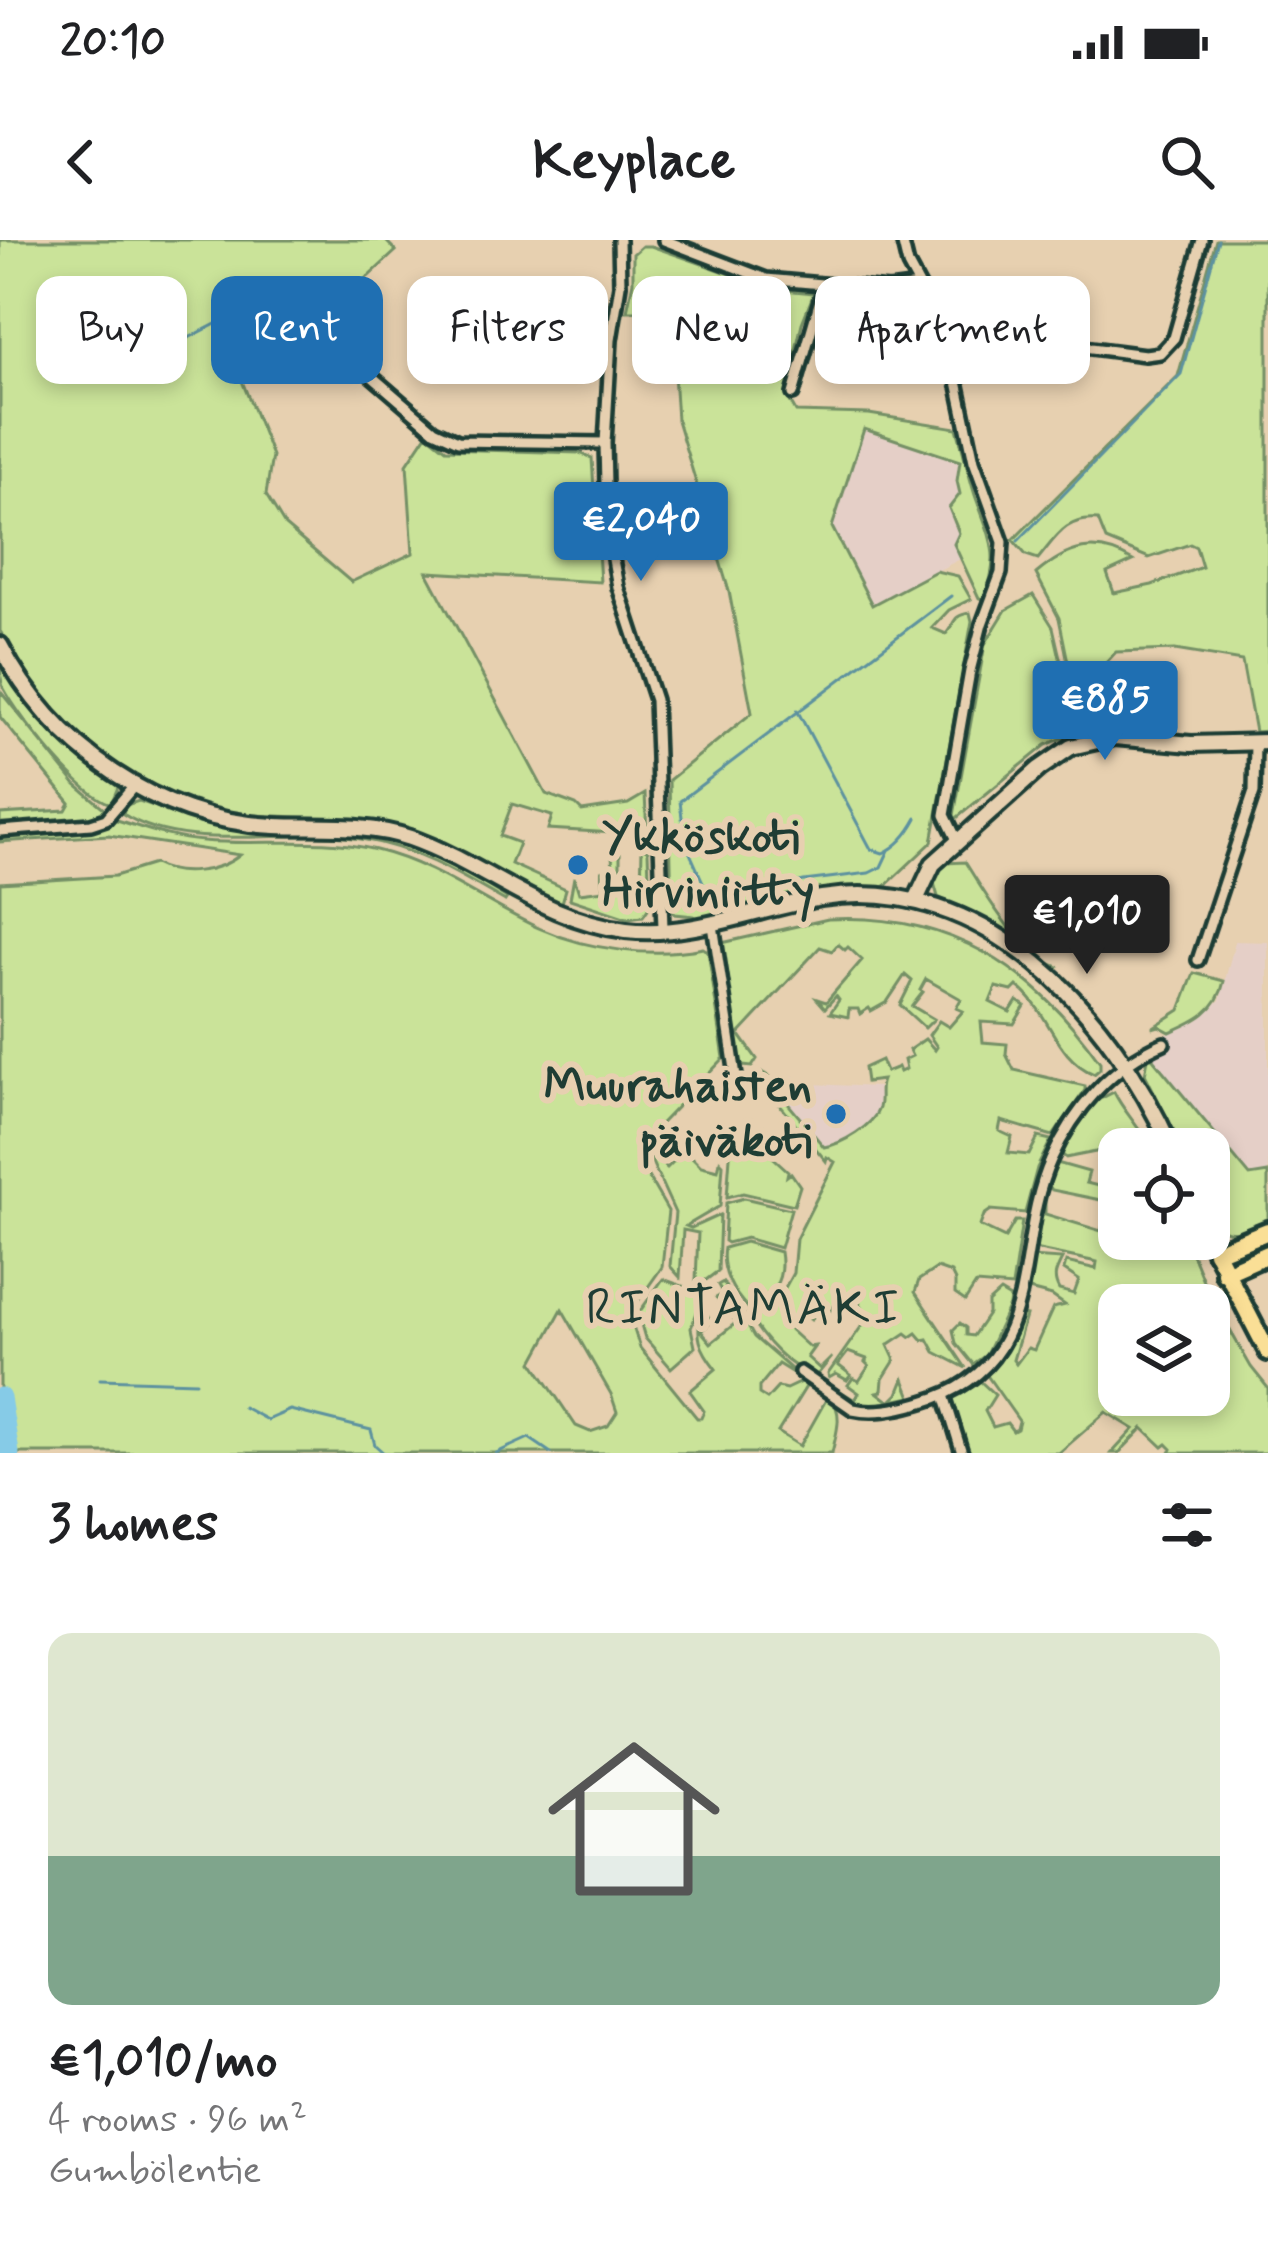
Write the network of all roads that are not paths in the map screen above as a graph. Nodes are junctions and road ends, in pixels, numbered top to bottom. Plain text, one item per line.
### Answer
1 (619, 240) edge
2 (664, 240) edge
3 (902, 240) edge
4 (1202, 240) edge
5 (915, 276) edge
6 (815, 285) edge
7 (815, 317) edge
8 (1090, 348) edge
9 (381, 384) edge
10 (958, 384) edge
11 (793, 394) dead end
12 (604, 443) junction
13 (0, 645) edge
14 (1262, 742) edge
15 (134, 786) junction
16 (0, 831) edge
17 (958, 842) junction
18 (916, 900) junction
19 (713, 925) junction
20 (663, 928) junction
21 (1198, 960) dead end
22 (1164, 1042) dead end
23 (1126, 1061) junction
24 (736, 1076) dead end
25 (1161, 1128) edge
26 (1268, 1231) edge
27 (1230, 1240) edge
28 (1268, 1254) edge
29 (1219, 1260) edge
30 (1225, 1273) junction
31 (1268, 1352) edge
32 (800, 1372) dead end
33 (944, 1395) junction
34 (962, 1453) edge

1 - 12 street
2 - 6 street
3 - 5 street
4 - 8 street
7 - 11 street
9 - 12 street
10 - 17 street
12 - 20 street
13 - 15 main road
14 - 17 main road
14 - 21 street
15 - 16 street
15 - 20 main road
17 - 18 main road
18 - 19 main road
18 - 23 main road
19 - 20 main road
19 - 24 street
22 - 23 street
23 - 25 main road
23 - 33 street
26 - 27 highway
28 - 30 highway
29 - 30 main road
30 - 31 main road
32 - 33 street
33 - 34 street

